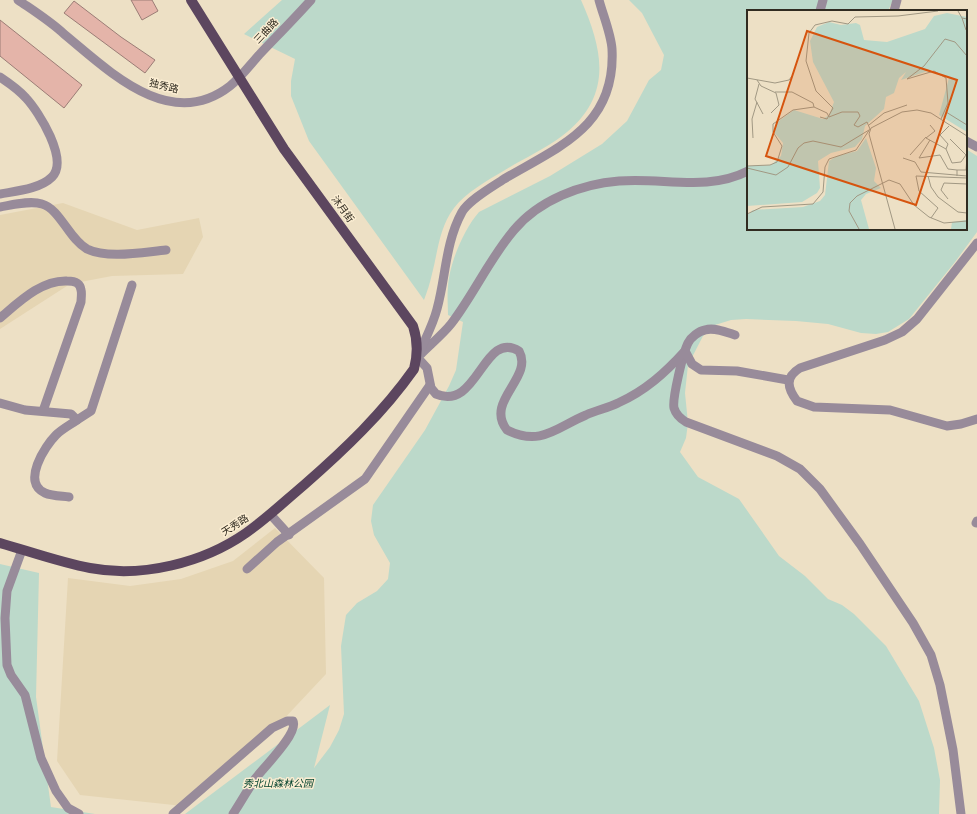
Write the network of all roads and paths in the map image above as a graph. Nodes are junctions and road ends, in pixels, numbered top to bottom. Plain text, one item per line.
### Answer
1 (18, 0) edge
2 (191, 0) edge
3 (311, 0) edge
4 (599, 0) edge
5 (823, 0) edge
6 (897, 0) edge
7 (820, 10) edge
8 (894, 10) edge
9 (0, 77) edge
10 (238, 78) junction
11 (967, 142) edge
12 (977, 147) edge
13 (747, 171) edge
14 (0, 194) edge
15 (0, 207) edge
16 (977, 243) edge
17 (166, 250) dead end
18 (132, 285) dead end
19 (0, 318) edge
20 (735, 335) dead end
21 (685, 351) junction
22 (417, 358) junction
23 (788, 380) junction
24 (430, 385) junction
25 (0, 403) edge
26 (43, 411) junction
27 (977, 419) edge
28 (77, 420) junction
29 (69, 497) dead end
30 (270, 514) junction
31 (290, 535) junction
32 (0, 543) edge
33 (22, 550) junction
34 (247, 569) dead end
35 (3, 604) edge
36 (79, 814) edge
37 (173, 814) edge
38 (233, 814) edge
39 (961, 814) edge

1 - 10 street, 独秀路
2 - 10 main road
3 - 10 street, 三曲路
4 - 22 street
5 - 7 street
6 - 8 street
9 - 14 street
10 - 22 main road, 沐月街
11 - 12 street
13 - 22 street
15 - 17 street
16 - 23 street
18 - 28 street
19 - 26 street
20 - 21 street
21 - 23 street
21 - 24 street
21 - 39 street
22 - 24 street
22 - 30 main road, 天秀路
23 - 27 street
24 - 31 street
25 - 26 street
26 - 28 street
28 - 29 street
30 - 31 street
30 - 33 main road, 天秀路
31 - 34 street
32 - 33 main road, 天秀路
33 - 35 street
35 - 36 street
37 - 38 street

